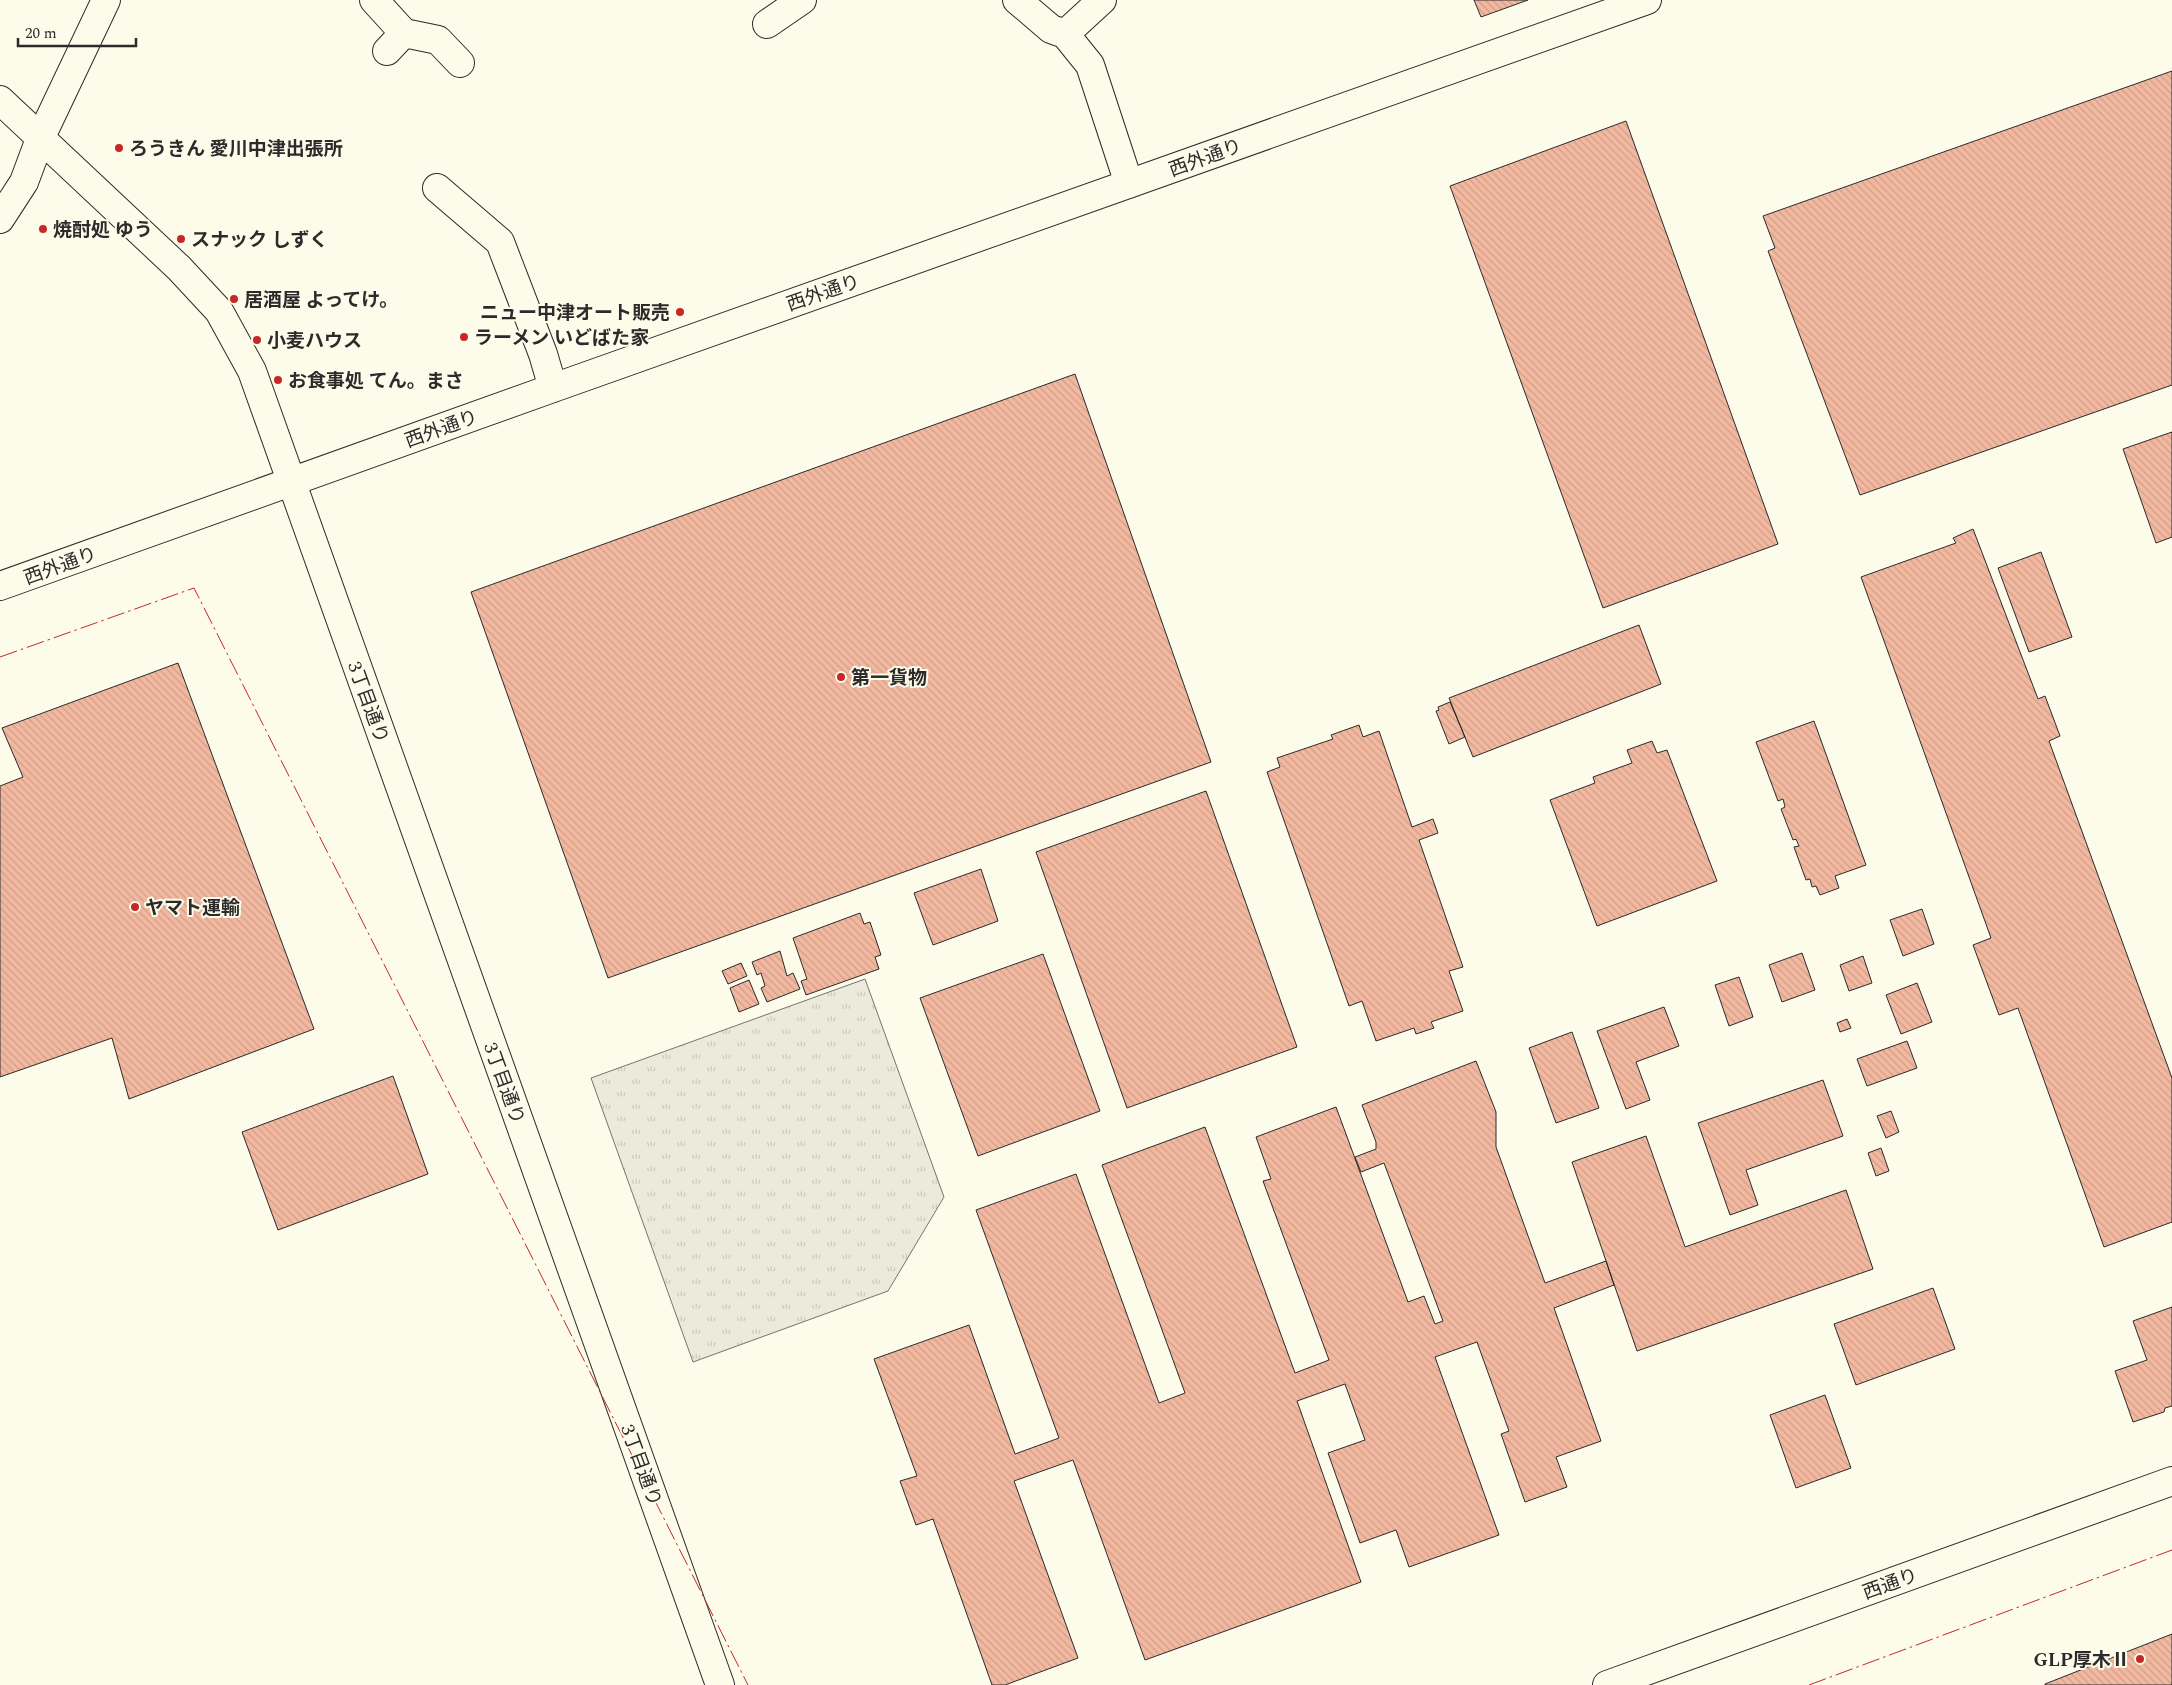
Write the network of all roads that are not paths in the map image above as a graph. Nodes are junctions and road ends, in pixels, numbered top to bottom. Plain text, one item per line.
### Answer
1 (106, 0) edge
2 (374, 0) edge
3 (802, 0) edge
4 (1017, 0) edge
5 (1102, 0) edge
6 (1647, 0) edge
7 (768, 24) dead end
8 (1065, 34) junction
9 (460, 63) dead end
10 (0, 100) edge
11 (40, 139) junction
12 (1129, 184) junction
13 (437, 188) dead end
14 (0, 219) edge
15 (553, 388) junction
16 (290, 482) junction
17 (0, 586) edge
18 (2172, 1481) edge
19 (720, 1685) edge
20 (1607, 1685) edge

1 - 11 street
2 - 9 street
3 - 7 street
4 - 8 street
5 - 8 street
6 - 12 street, 西外通り
8 - 12 street
10 - 11 street, 3丁目通り
11 - 14 street
11 - 16 street, 3丁目通り
12 - 15 street, 西外通り
13 - 15 street
15 - 16 street, 西外通り
16 - 17 street, 西外通り
16 - 19 street, 3丁目通り
18 - 20 street, 西通り

